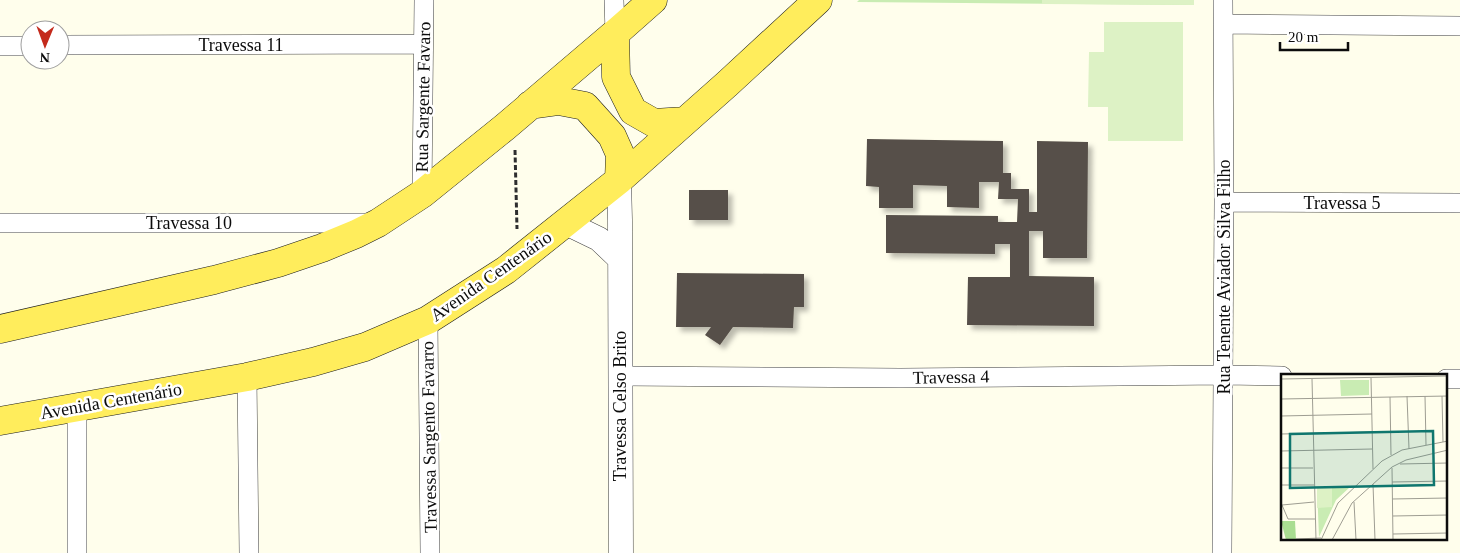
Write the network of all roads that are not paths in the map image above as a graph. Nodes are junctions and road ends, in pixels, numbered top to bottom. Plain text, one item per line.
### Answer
1 (424, 0) edge
2 (614, 0) edge
3 (653, 0) edge
4 (818, 0) edge
5 (1223, 0) edge
6 (1223, 24) junction
7 (1460, 26) edge
8 (614, 34) junction
9 (422, 44) junction
10 (70, 45) edge
11 (0, 46) edge
12 (20, 46) edge
13 (530, 105) junction
14 (685, 121) junction
15 (619, 180) junction
16 (422, 194) junction
17 (1224, 202) junction
18 (1460, 203) edge
19 (0, 223) edge
20 (378, 223) junction
21 (566, 223) junction
22 (620, 259) junction
23 (428, 320) junction
24 (0, 328) edge
25 (1224, 375) junction
26 (620, 376) junction
27 (1281, 376) edge
28 (248, 377) junction
29 (77, 407) junction
30 (0, 422) edge
31 (77, 553) edge
32 (249, 553) edge
33 (430, 553) edge
34 (621, 553) edge
35 (1222, 553) edge

1 - 9 street, Rua Sargente Favaro
2 - 8 street
3 - 8 main road
4 - 14 main road, Avenida Centenário
5 - 6 street, Rua Tenente Aviador Silva Filho
6 - 7 street
6 - 17 street, Rua Tenente Aviador Silva Filho
8 - 13 main road
8 - 14 main road
9 - 10 street, Travessa 11
9 - 16 street, Rua Sargente Favaro
11 - 12 street
13 - 15 main road
13 - 16 main road
14 - 15 main road, Avenida Centenário
15 - 21 main road, Avenida Centenário
15 - 22 street, Travessa Celso Brito
16 - 20 main road
17 - 18 street, Travessa 5
17 - 25 street, Rua Tenente Aviador Silva Filho
19 - 20 street, Travessa 10
20 - 24 main road
21 - 22 street
21 - 23 main road, Avenida Centenário
22 - 26 street, Travessa Celso Brito
23 - 28 main road, Avenida Centenário
23 - 33 street, Travessa Sargento Favarro
25 - 26 street, Travessa 4
25 - 27 street, Travessa 4
25 - 35 street, Rua Tenente Aviador Silva Filho
26 - 34 street, Travessa Celso Brito
28 - 29 main road, Avenida Centenário
28 - 32 street
29 - 30 main road, Avenida Centenário
29 - 31 street

